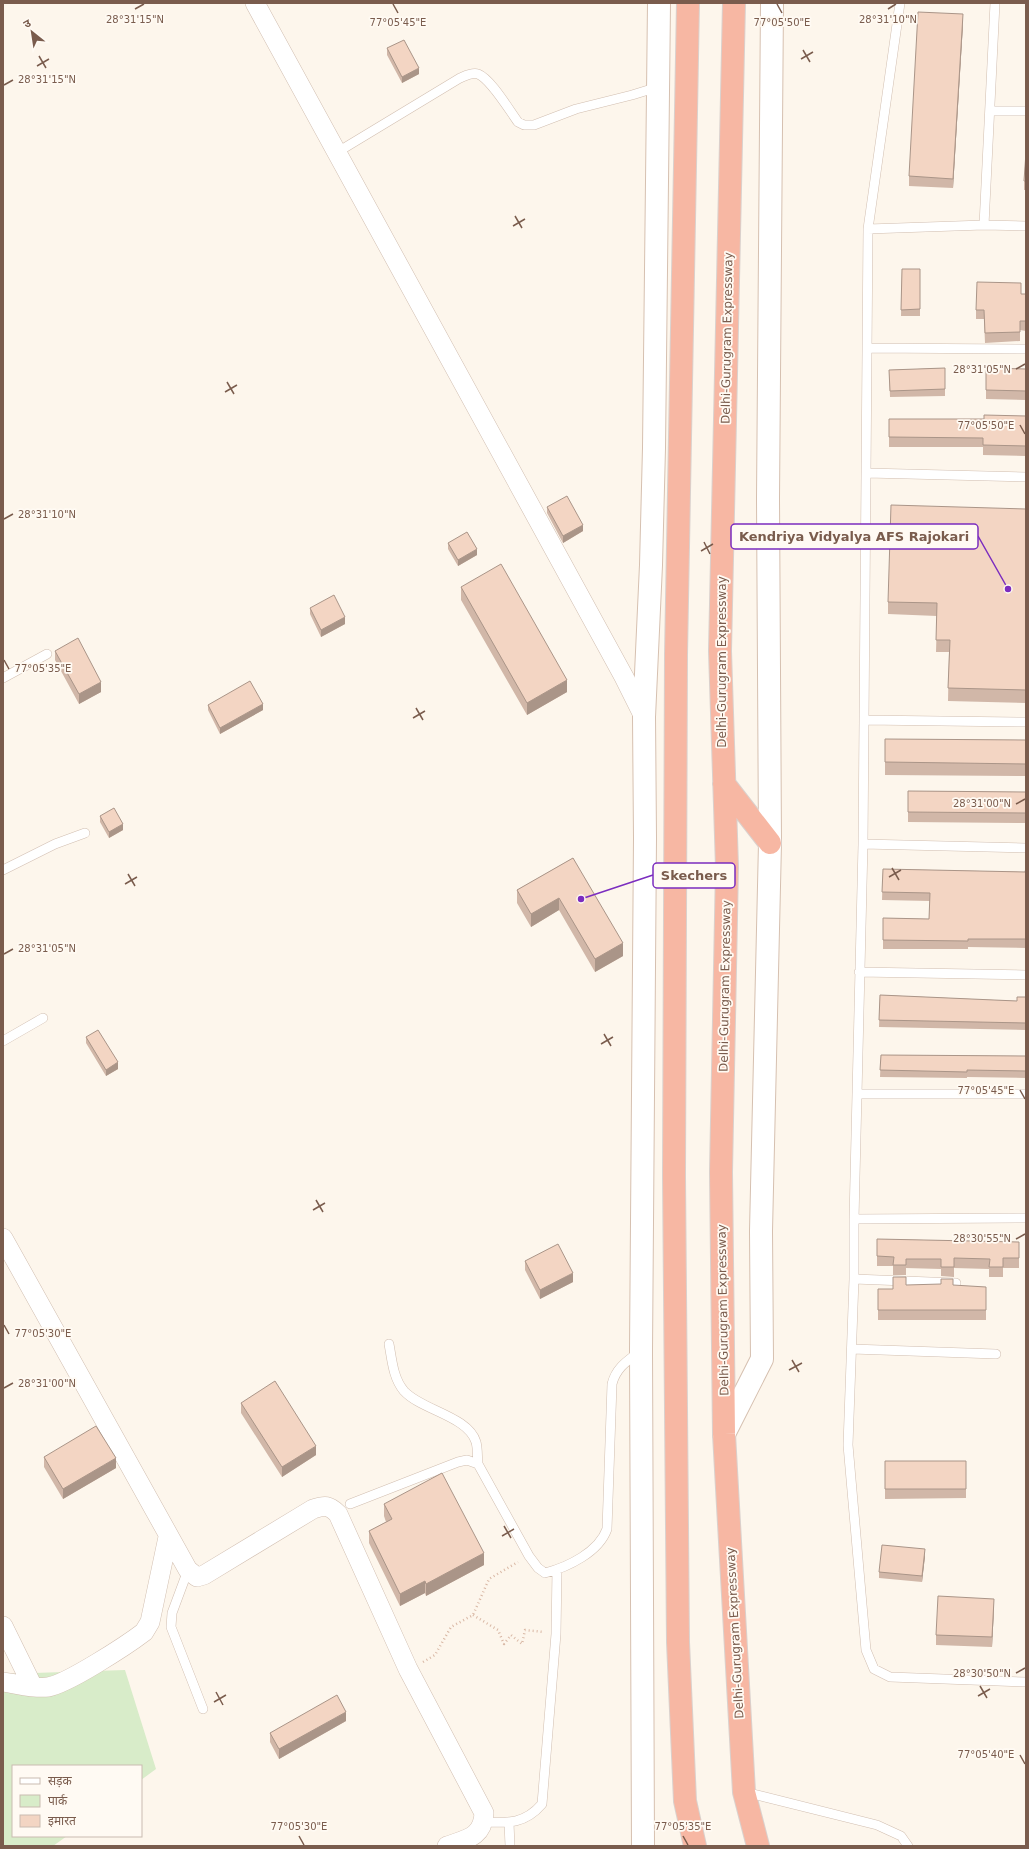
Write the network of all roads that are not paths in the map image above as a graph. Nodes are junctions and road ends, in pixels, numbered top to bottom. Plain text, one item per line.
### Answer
1 (255, 3) edge
2 (659, 3) edge
3 (688, 3) edge
4 (734, 3) edge
5 (772, 3) edge
6 (900, 3) edge
7 (996, 3) edge
8 (659, 87) junction
9 (991, 110) junction
10 (1026, 111) edge
11 (336, 153) junction
12 (984, 225) junction
13 (1026, 226) edge
14 (868, 229) junction
15 (868, 348) junction
16 (1026, 349) edge
17 (867, 473) junction
18 (1026, 477) edge
19 (47, 654) dead end
20 (3, 678) edge
21 (644, 717) junction
22 (865, 720) junction
23 (1026, 722) edge
24 (724, 784) junction
25 (85, 833) dead end
26 (770, 843) junction
27 (863, 844) junction
28 (1026, 848) edge
29 (3, 870) edge
30 (859, 972) junction
31 (1026, 975) edge
32 (43, 1018) dead end
33 (3, 1040) edge
34 (857, 1094) junction
35 (1026, 1094) edge
36 (1026, 1218) edge
37 (854, 1219) junction
38 (3, 1238) edge
39 (854, 1279) junction
40 (956, 1283) dead end
41 (389, 1344) dead end
42 (852, 1349) junction
43 (640, 1351) junction
44 (996, 1354) dead end
45 (724, 1434) junction
46 (478, 1464) junction
47 (350, 1504) dead end
48 (168, 1537) junction
49 (188, 1570) junction
50 (557, 1570) junction
51 (3, 1626) edge
52 (3, 1682) edge
53 (1026, 1682) edge
54 (33, 1687) junction
55 (203, 1709) dead end
56 (744, 1792) junction
57 (484, 1822) junction
58 (509, 1823) junction
59 (448, 1846) edge
60 (510, 1846) edge
61 (644, 1846) edge
62 (695, 1846) edge
63 (758, 1846) edge
64 (908, 1846) edge

1 - 11 street
2 - 8 main road
3 - 62 highway
4 - 24 highway, Delhi-Gurugram Expressway
5 - 26 main road
6 - 14 lane
7 - 9 lane
8 - 11 lane
8 - 21 main road
9 - 10 lane
9 - 12 lane
11 - 21 street
12 - 13 lane
12 - 14 lane
14 - 15 lane
15 - 16 lane
15 - 17 lane
17 - 18 lane
17 - 22 lane
19 - 20 lane
21 - 43 main road
22 - 23 lane
22 - 27 lane
24 - 26 highway
24 - 45 highway, Delhi-Gurugram Expressway
25 - 29 lane
26 - 45 main road
27 - 28 lane
27 - 30 lane
30 - 31 lane
30 - 34 lane
32 - 33 lane
34 - 35 lane
34 - 37 lane
36 - 37 lane
37 - 39 lane
38 - 48 street
39 - 40 lane
39 - 42 lane
41 - 46 lane
42 - 44 lane
42 - 53 lane
43 - 50 lane
43 - 61 main road
45 - 56 highway, Delhi-Gurugram Expressway
46 - 47 lane
46 - 50 lane
48 - 49 street
48 - 54 street
49 - 55 lane
49 - 57 street
50 - 58 lane
51 - 54 street
52 - 54 street
56 - 63 highway, Delhi-Gurugram Expressway
56 - 64 lane
57 - 58 lane
57 - 59 street
58 - 60 lane

